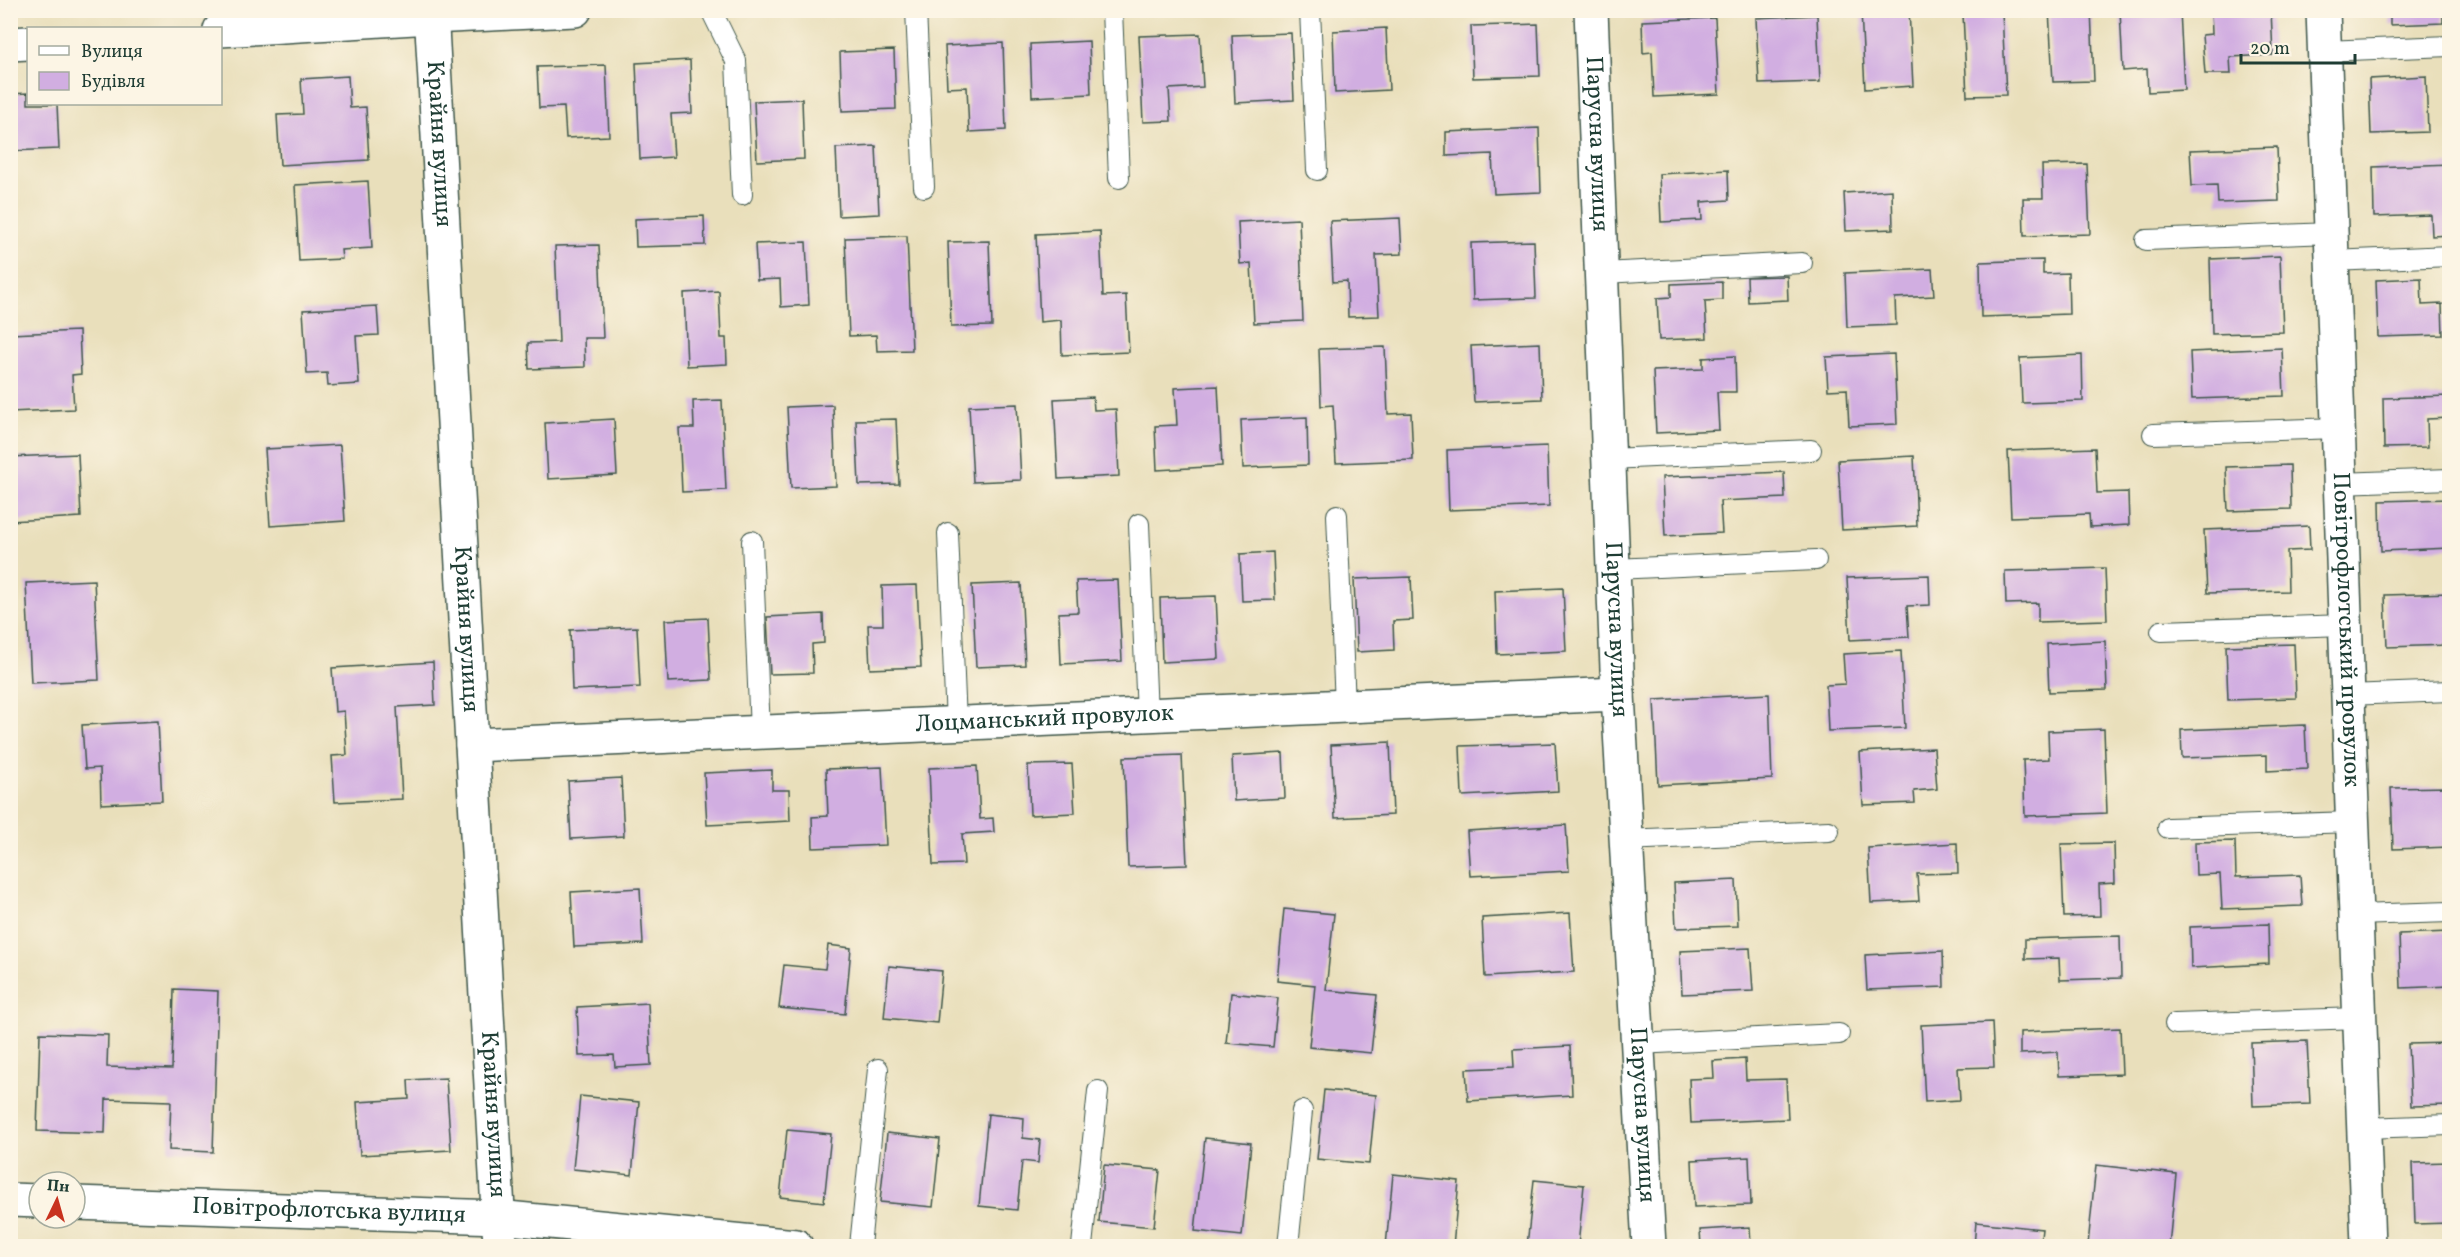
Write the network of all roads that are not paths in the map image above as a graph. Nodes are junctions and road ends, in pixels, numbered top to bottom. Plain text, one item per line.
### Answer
1 (575, 10) edge
2 (711, 10) edge
3 (916, 10) edge
4 (1112, 10) edge
5 (1310, 10) edge
6 (1591, 10) edge
7 (2323, 10) edge
8 (431, 14) edge
9 (222, 30) edge
10 (27, 43) edge
11 (10, 44) edge
12 (2450, 46) edge
13 (2324, 51) junction
14 (1317, 170) dead end
15 (1119, 178) dead end
16 (924, 187) dead end
17 (742, 195) dead end
18 (2146, 240) dead end
19 (2331, 247) junction
20 (2450, 256) edge
21 (1802, 263) dead end
22 (1602, 273) junction
23 (2338, 428) junction
24 (2153, 434) dead end
25 (1811, 450) dead end
26 (1609, 459) junction
27 (2450, 479) edge
28 (2340, 483) junction
29 (1337, 515) dead end
30 (1139, 524) dead end
31 (948, 533) dead end
32 (752, 541) dead end
33 (1816, 560) dead end
34 (1614, 569) junction
35 (2345, 625) junction
36 (2161, 631) dead end
37 (2450, 691) edge
38 (1618, 694) junction
39 (2348, 695) junction
40 (1345, 706) junction
41 (1147, 715) junction
42 (956, 723) junction
43 (760, 732) junction
44 (472, 745) junction
45 (2352, 822) junction
46 (2168, 828) dead end
47 (1829, 831) dead end
48 (1626, 840) junction
49 (2450, 912) edge
50 (2356, 915) junction
51 (2360, 1018) junction
52 (2175, 1024) dead end
53 (1839, 1034) dead end
54 (1638, 1044) junction
55 (878, 1069) dead end
56 (1098, 1091) dead end
57 (1302, 1111) dead end
58 (2450, 1125) edge
59 (2364, 1128) junction
60 (10, 1200) edge
61 (27, 1201) edge
62 (87, 1204) edge
63 (499, 1232) edge
64 (606, 1237) edge
65 (796, 1246) edge
66 (860, 1246) edge
67 (1082, 1246) edge
68 (1288, 1246) edge
69 (1649, 1246) edge
70 (2368, 1246) edge

1 - 8 street
2 - 17 lane
3 - 16 lane
4 - 15 lane
5 - 14 lane
6 - 22 street, Парусна вулиця
7 - 13 street, Повітрофлотський провулок
8 - 9 street
8 - 44 street, Крайня вулиця
10 - 11 street
12 - 13 lane
13 - 19 street, Повітрофлотський провулок
18 - 19 lane
19 - 20 lane
19 - 23 street, Повітрофлотський провулок
21 - 22 lane
22 - 26 street, Парусна вулиця
23 - 24 lane
23 - 28 street, Повітрофлотський провулок
25 - 26 lane
26 - 34 street, Парусна вулиця
27 - 28 lane
28 - 35 street, Повітрофлотський провулок
29 - 40 lane
30 - 41 lane
31 - 42 lane
32 - 43 lane
33 - 34 lane
34 - 38 street, Парусна вулиця
35 - 36 lane
35 - 39 street, Повітрофлотський провулок
37 - 39 lane
38 - 40 street, Лоцманський провулок
38 - 48 street, Парусна вулиця
39 - 45 street, Повітрофлотський провулок
40 - 41 street, Лоцманський провулок
41 - 42 street, Лоцманський провулок
42 - 43 street, Лоцманський провулок
43 - 44 street, Лоцманський провулок
44 - 63 street, Крайня вулиця
45 - 46 lane
45 - 50 street, Повітрофлотський провулок
47 - 48 lane
48 - 54 street, Парусна вулиця
49 - 50 lane
50 - 51 street, Повітрофлотський провулок
51 - 52 lane
51 - 59 street, Повітрофлотський провулок
53 - 54 lane
54 - 69 street, Парусна вулиця
55 - 66 lane
56 - 67 lane
57 - 68 lane
58 - 59 lane
59 - 70 street, Повітрофлотський провулок
60 - 61 street
62 - 63 street, Повітрофлотська вулиця
63 - 64 street, Повітрофлотська вулиця
64 - 65 street, Повітрофлотська вулиця

